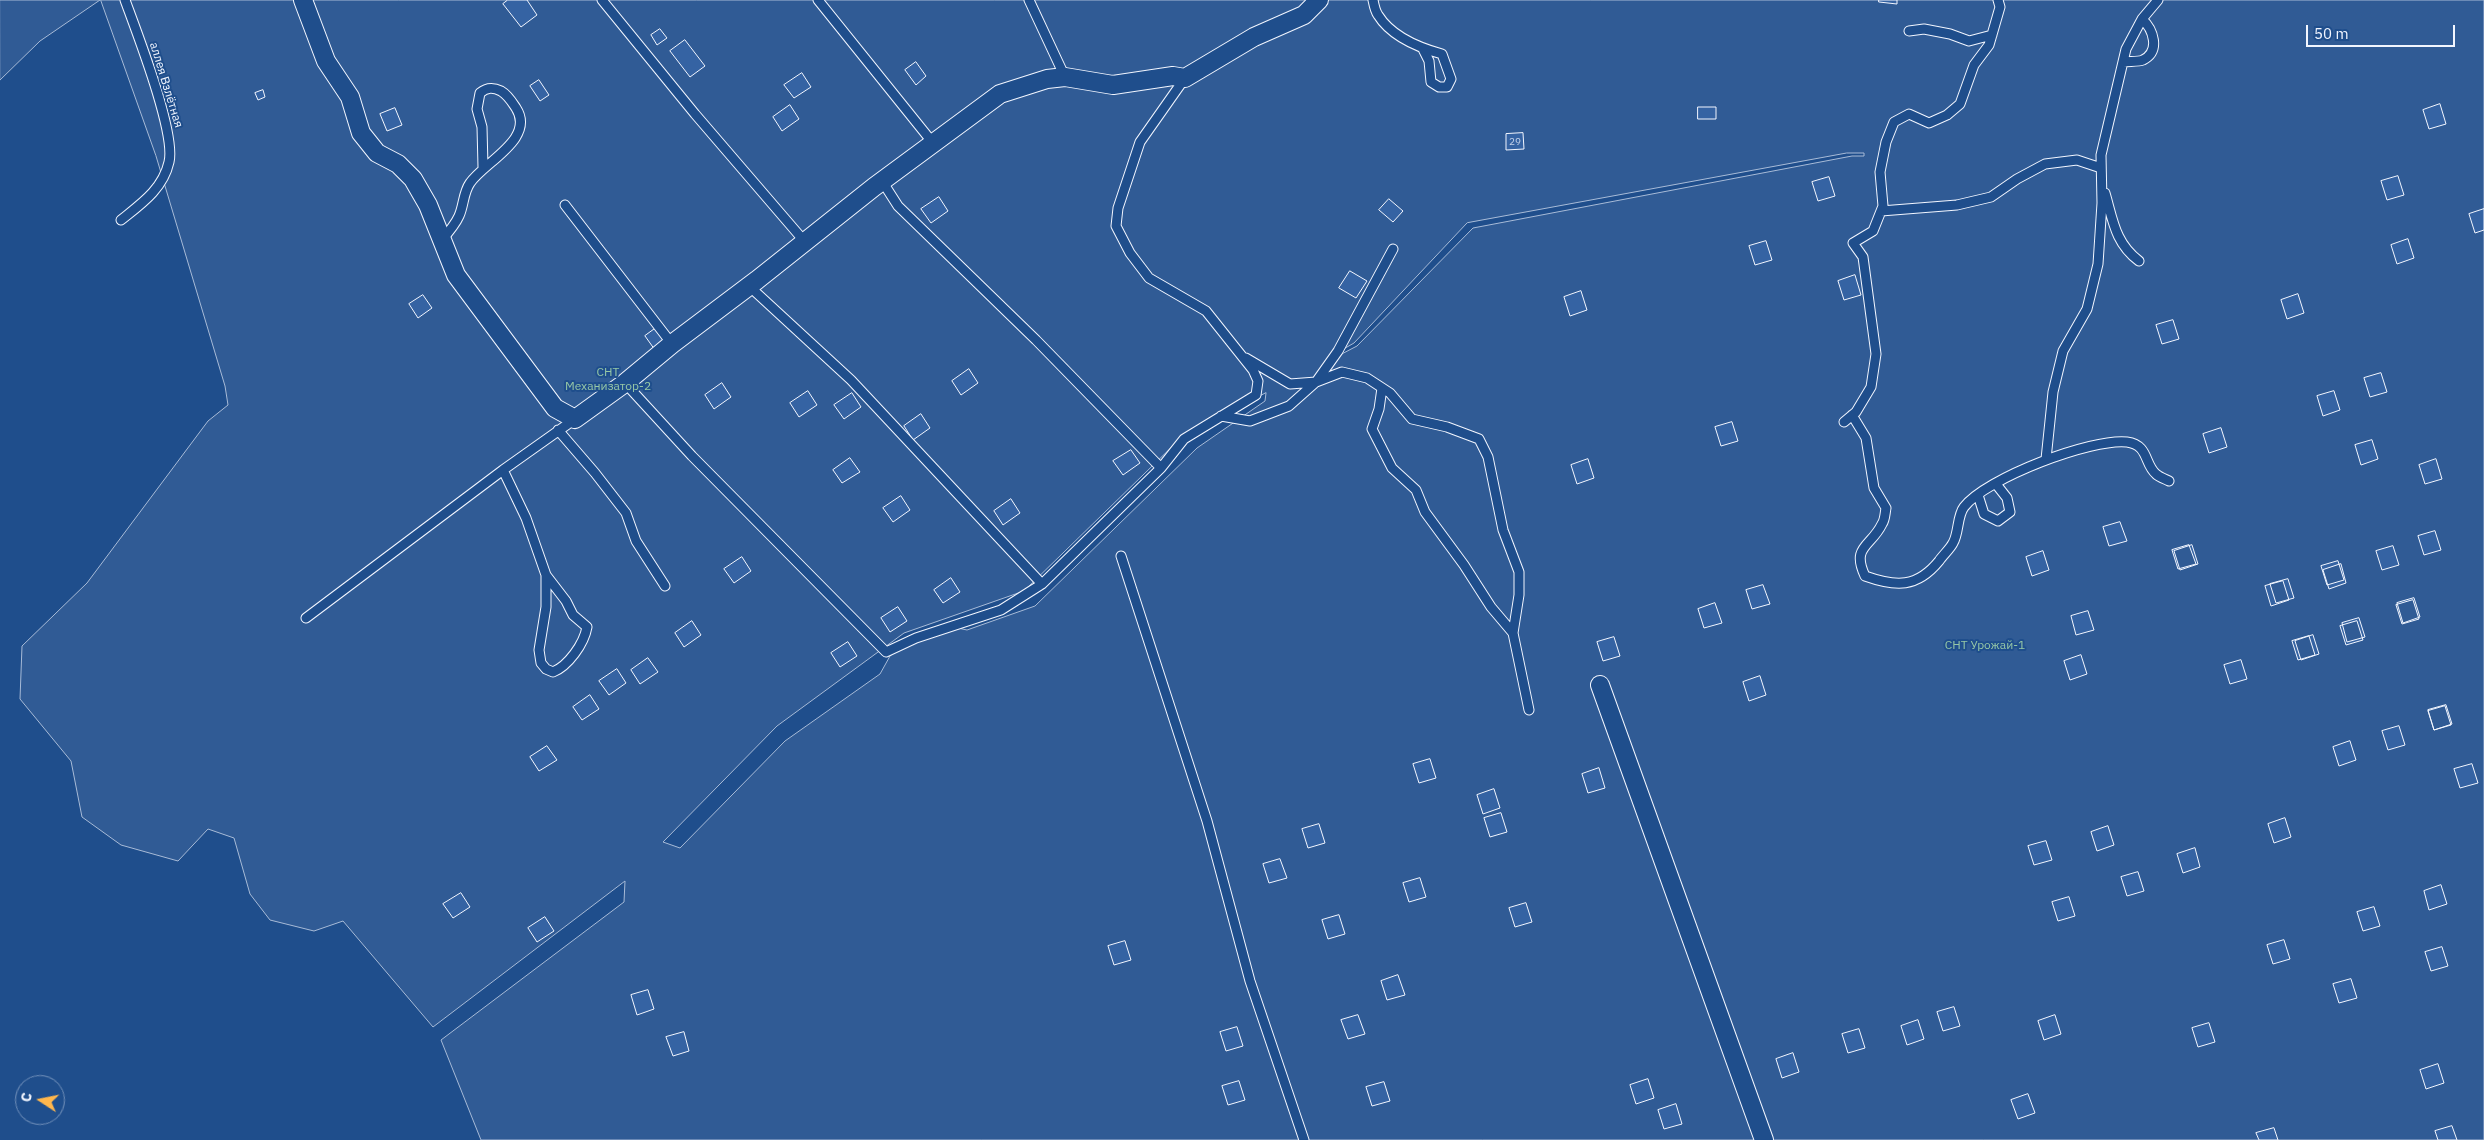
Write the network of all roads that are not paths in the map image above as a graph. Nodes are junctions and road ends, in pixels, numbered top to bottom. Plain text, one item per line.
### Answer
1 (126, 0) edge
2 (303, 0) edge
3 (602, 0) edge
4 (818, 0) edge
5 (1029, 0) edge
6 (1319, 0) edge
7 (1373, 0) edge
8 (1998, 0) edge
9 (2158, 0) edge
10 (2142, 19) junction
11 (1909, 31) dead end
12 (1992, 35) junction
13 (1423, 48) dead end
14 (2123, 62) junction
15 (1065, 77) junction
16 (1185, 78) junction
17 (933, 143) junction
18 (483, 167) junction
19 (2101, 168) junction
20 (882, 181) junction
21 (2101, 184) junction
22 (565, 205) dead end
23 (1881, 211) junction
24 (121, 220) dead end
25 (441, 241) junction
26 (805, 242) junction
27 (1393, 249) dead end
28 (2139, 261) dead end
29 (749, 286) junction
30 (672, 344) junction
31 (1240, 354) junction
32 (1316, 382) junction
33 (626, 383) junction
34 (1382, 388) junction
35 (1852, 415) junction
36 (1221, 416) junction
37 (575, 419) junction
38 (1844, 422) dead end
39 (558, 430) junction
40 (2046, 459) junction
41 (1161, 468) junction
42 (503, 470) junction
43 (2169, 481) dead end
44 (1996, 484) junction
45 (1978, 495) junction
46 (1121, 556) dead end
47 (546, 576) junction
48 (1042, 584) junction
49 (665, 586) dead end
50 (306, 618) dead end
51 (1513, 633) junction
52 (1600, 685) dead end
53 (1529, 710) dead end
54 (1304, 1140) edge
55 (1764, 1140) edge

1 - 24 lane, аллея Взлётная
2 - 25 street
3 - 26 lane
4 - 17 lane
5 - 15 lane
6 - 16 street
7 - 13 lane
8 - 12 lane
9 - 10 lane
10 - 14 lane
10 - 14 lane
11 - 12 lane
12 - 23 lane
14 - 19 lane
15 - 16 street
15 - 17 street
16 - 31 lane
17 - 20 street
18 - 18 lane
18 - 25 lane
19 - 21 lane
19 - 23 lane
20 - 26 street
20 - 41 lane
21 - 28 lane
21 - 40 lane
22 - 30 lane
23 - 35 lane
25 - 37 street
26 - 29 street
27 - 32 lane
29 - 30 street
29 - 48 lane
30 - 33 street
31 - 32 lane
31 - 36 lane
32 - 34 lane
32 - 36 lane
33 - 37 street
33 - 48 lane
34 - 51 lane
34 - 51 lane
35 - 38 lane
35 - 45 lane
36 - 41 lane
37 - 39 lane
39 - 42 lane
39 - 49 lane
40 - 43 lane
40 - 44 lane
41 - 48 lane
42 - 47 lane
42 - 50 lane
44 - 45 lane
44 - 45 lane
46 - 54 lane
47 - 47 lane
51 - 53 lane
52 - 55 street

